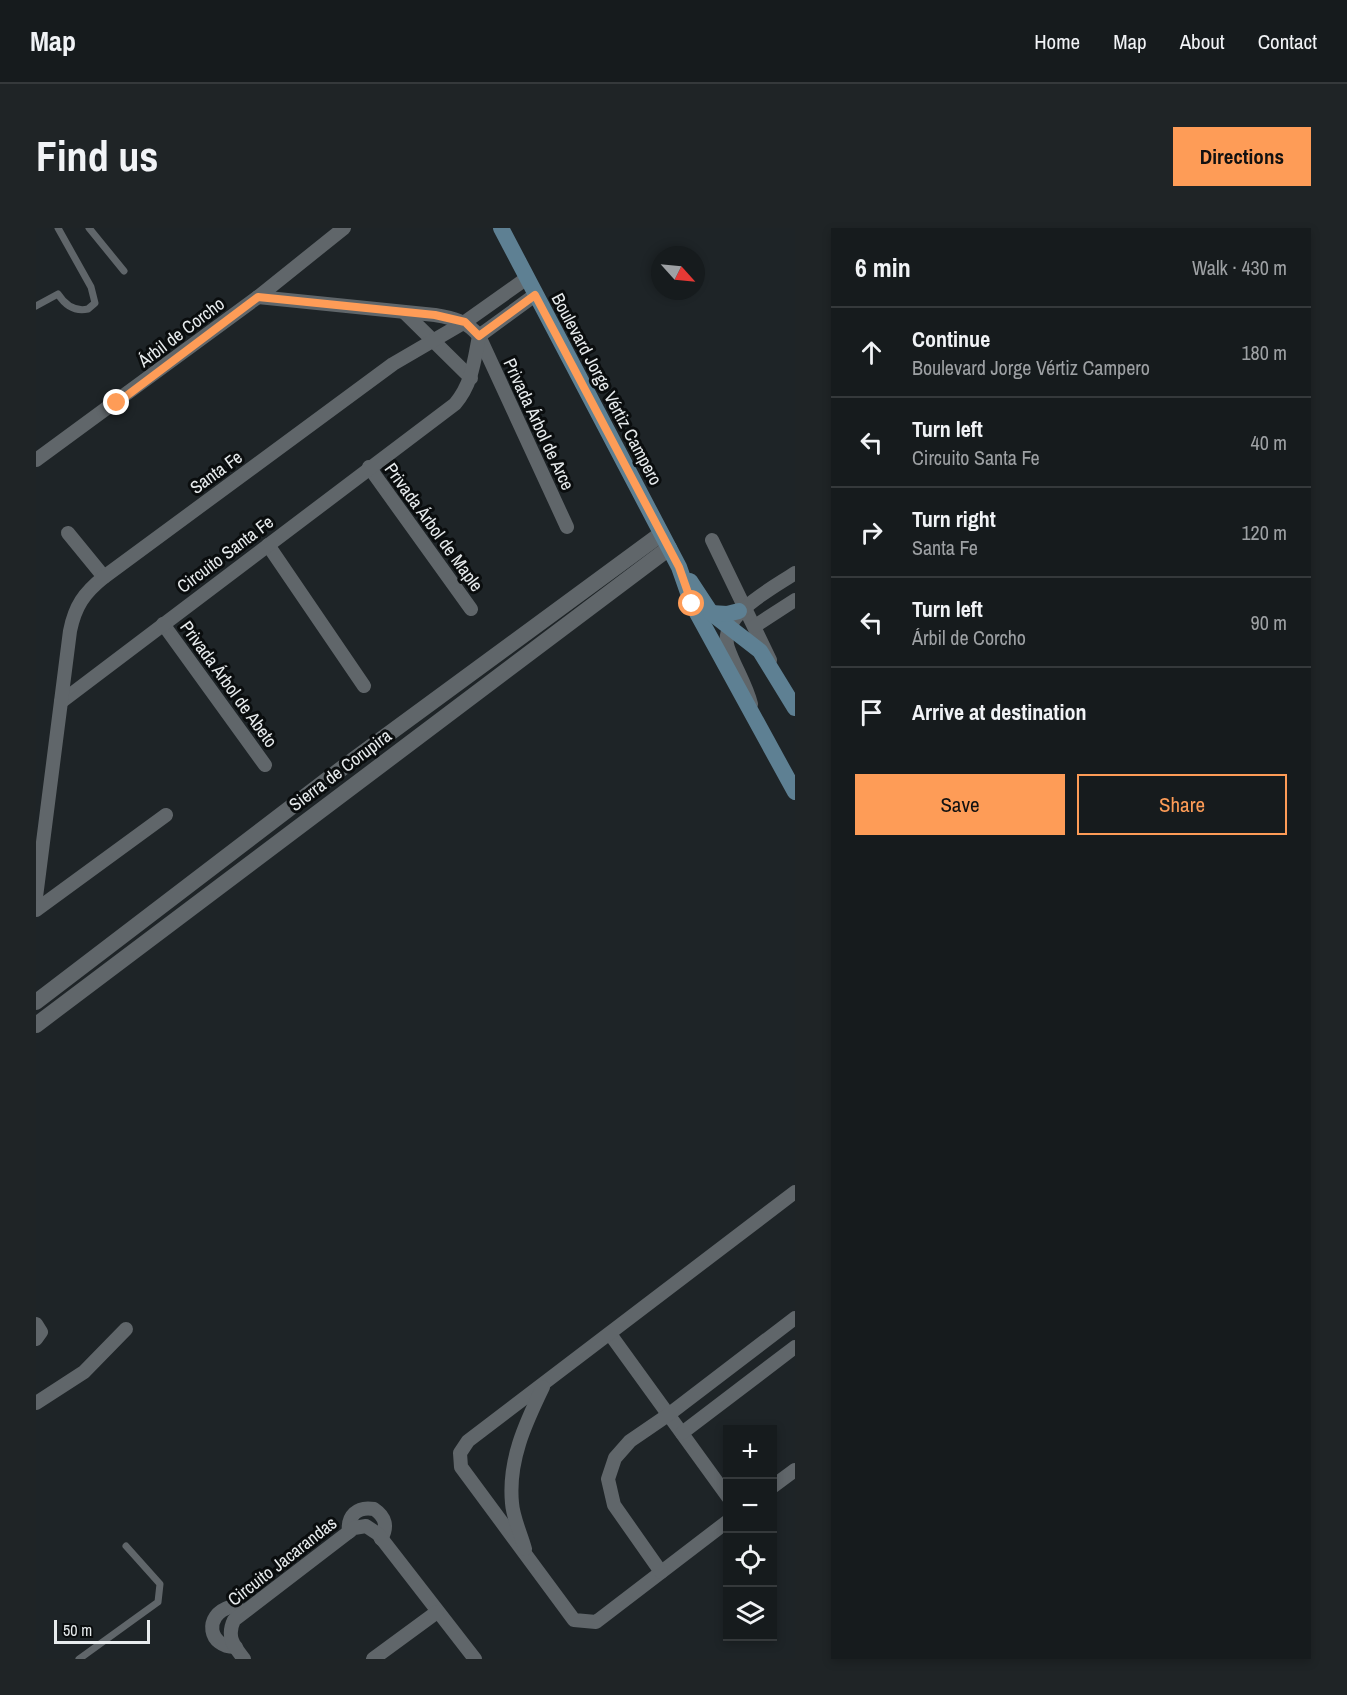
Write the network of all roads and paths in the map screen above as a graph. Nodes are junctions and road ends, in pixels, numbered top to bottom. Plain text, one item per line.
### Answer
1 (58, 228) edge
2 (89, 228) edge
3 (344, 228) edge
4 (501, 228) edge
5 (124, 271) dead end
6 (526, 279) junction
7 (535, 295) junction
8 (258, 297) junction
9 (36, 306) edge
10 (404, 312) junction
11 (465, 322) junction
12 (479, 336) junction
13 (432, 339) junction
14 (471, 378) junction
15 (36, 460) edge
16 (369, 467) junction
17 (567, 527) dead end
18 (68, 533) dead end
19 (712, 540) dead end
20 (665, 541) junction
21 (268, 545) junction
22 (679, 567) junction
23 (794, 575) edge
24 (104, 577) junction
25 (795, 600) edge
26 (471, 609) dead end
27 (742, 609) junction
28 (711, 613) junction
29 (163, 624) junction
30 (755, 626) junction
31 (730, 628) junction
32 (779, 680) junction
33 (364, 686) dead end
34 (61, 702) junction
35 (795, 708) edge
36 (752, 710) junction
37 (265, 765) dead end
38 (795, 792) edge
39 (166, 815) dead end
40 (36, 897) edge
41 (36, 910) edge
42 (36, 1002) edge
43 (36, 1025) edge
44 (795, 1192) edge
45 (795, 1318) edge
46 (36, 1324) edge
47 (126, 1329) dead end
48 (610, 1334) junction
49 (36, 1339) edge
50 (795, 1347) edge
51 (544, 1385) junction
52 (36, 1403) edge
53 (668, 1415) junction
54 (682, 1433) junction
55 (795, 1470) edge
56 (777, 1483) edge
57 (723, 1490) edge
58 (723, 1525) edge
59 (126, 1546) dead end
60 (529, 1559) junction
61 (661, 1572) junction
62 (244, 1611) junction
63 (437, 1612) junction
64 (236, 1647) junction
65 (79, 1659) edge
66 (244, 1659) edge
67 (373, 1659) edge
68 (475, 1659) edge

1 - 9 lane
2 - 5 lane
3 - 8 street, Árbil de Corcho
4 - 6 main road, Boulevard Jorge Vértiz Campero
6 - 7 main road, Boulevard Jorge Vértiz Campero
6 - 11 street
7 - 12 street
7 - 20 main road, Boulevard Jorge Vértiz Campero
8 - 10 street
8 - 15 street, Árbil de Corcho
10 - 11 street
10 - 13 street
11 - 12 street
11 - 13 street, Santa Fe
12 - 14 street, Circuito Santa Fe
12 - 17 street, Privada Árbol de Arce
13 - 14 street
13 - 24 street, Santa Fe
14 - 16 street, Circuito Santa Fe
16 - 21 street, Circuito Santa Fe
16 - 26 street, Privada Árbol de Maple
18 - 24 street
19 - 27 street
20 - 22 main road, Boulevard Jorge Vértiz Campero
20 - 42 street, Sierra de Corupira
20 - 43 street, Sierra de Corupira
21 - 29 street, Circuito Santa Fe
21 - 33 street
22 - 28 main road, Boulevard Jorge Vértiz Campero
22 - 36 main road, Boulevard Jorge Vértiz Campero
23 - 27 street
24 - 34 street, Santa Fe
25 - 30 street
27 - 28 main road
27 - 30 street
27 - 31 street
28 - 31 main road, Boulevard Jorge Vértiz Campero
29 - 34 street, Circuito Santa Fe
29 - 37 street, Privada Árbol de Abeto
30 - 32 street
31 - 32 main road, Boulevard Jorge Vértiz Campero
31 - 36 street
32 - 35 main road, Boulevard Jorge Vértiz Campero
34 - 40 street
36 - 38 main road, Boulevard Jorge Vértiz Campero
39 - 41 street
44 - 48 street
45 - 53 street
46 - 49 street
47 - 52 street
48 - 51 street
48 - 53 street
50 - 54 street
51 - 60 street
51 - 60 street
53 - 54 street
53 - 61 street
54 - 57 street
55 - 56 street
58 - 61 street
59 - 65 lane
60 - 61 street
62 - 63 street, Circuito Jacarandas
62 - 64 street, Circuito Jacarandas
62 - 64 street
63 - 67 street
63 - 68 street, Circuito Jacarandas
64 - 66 street

